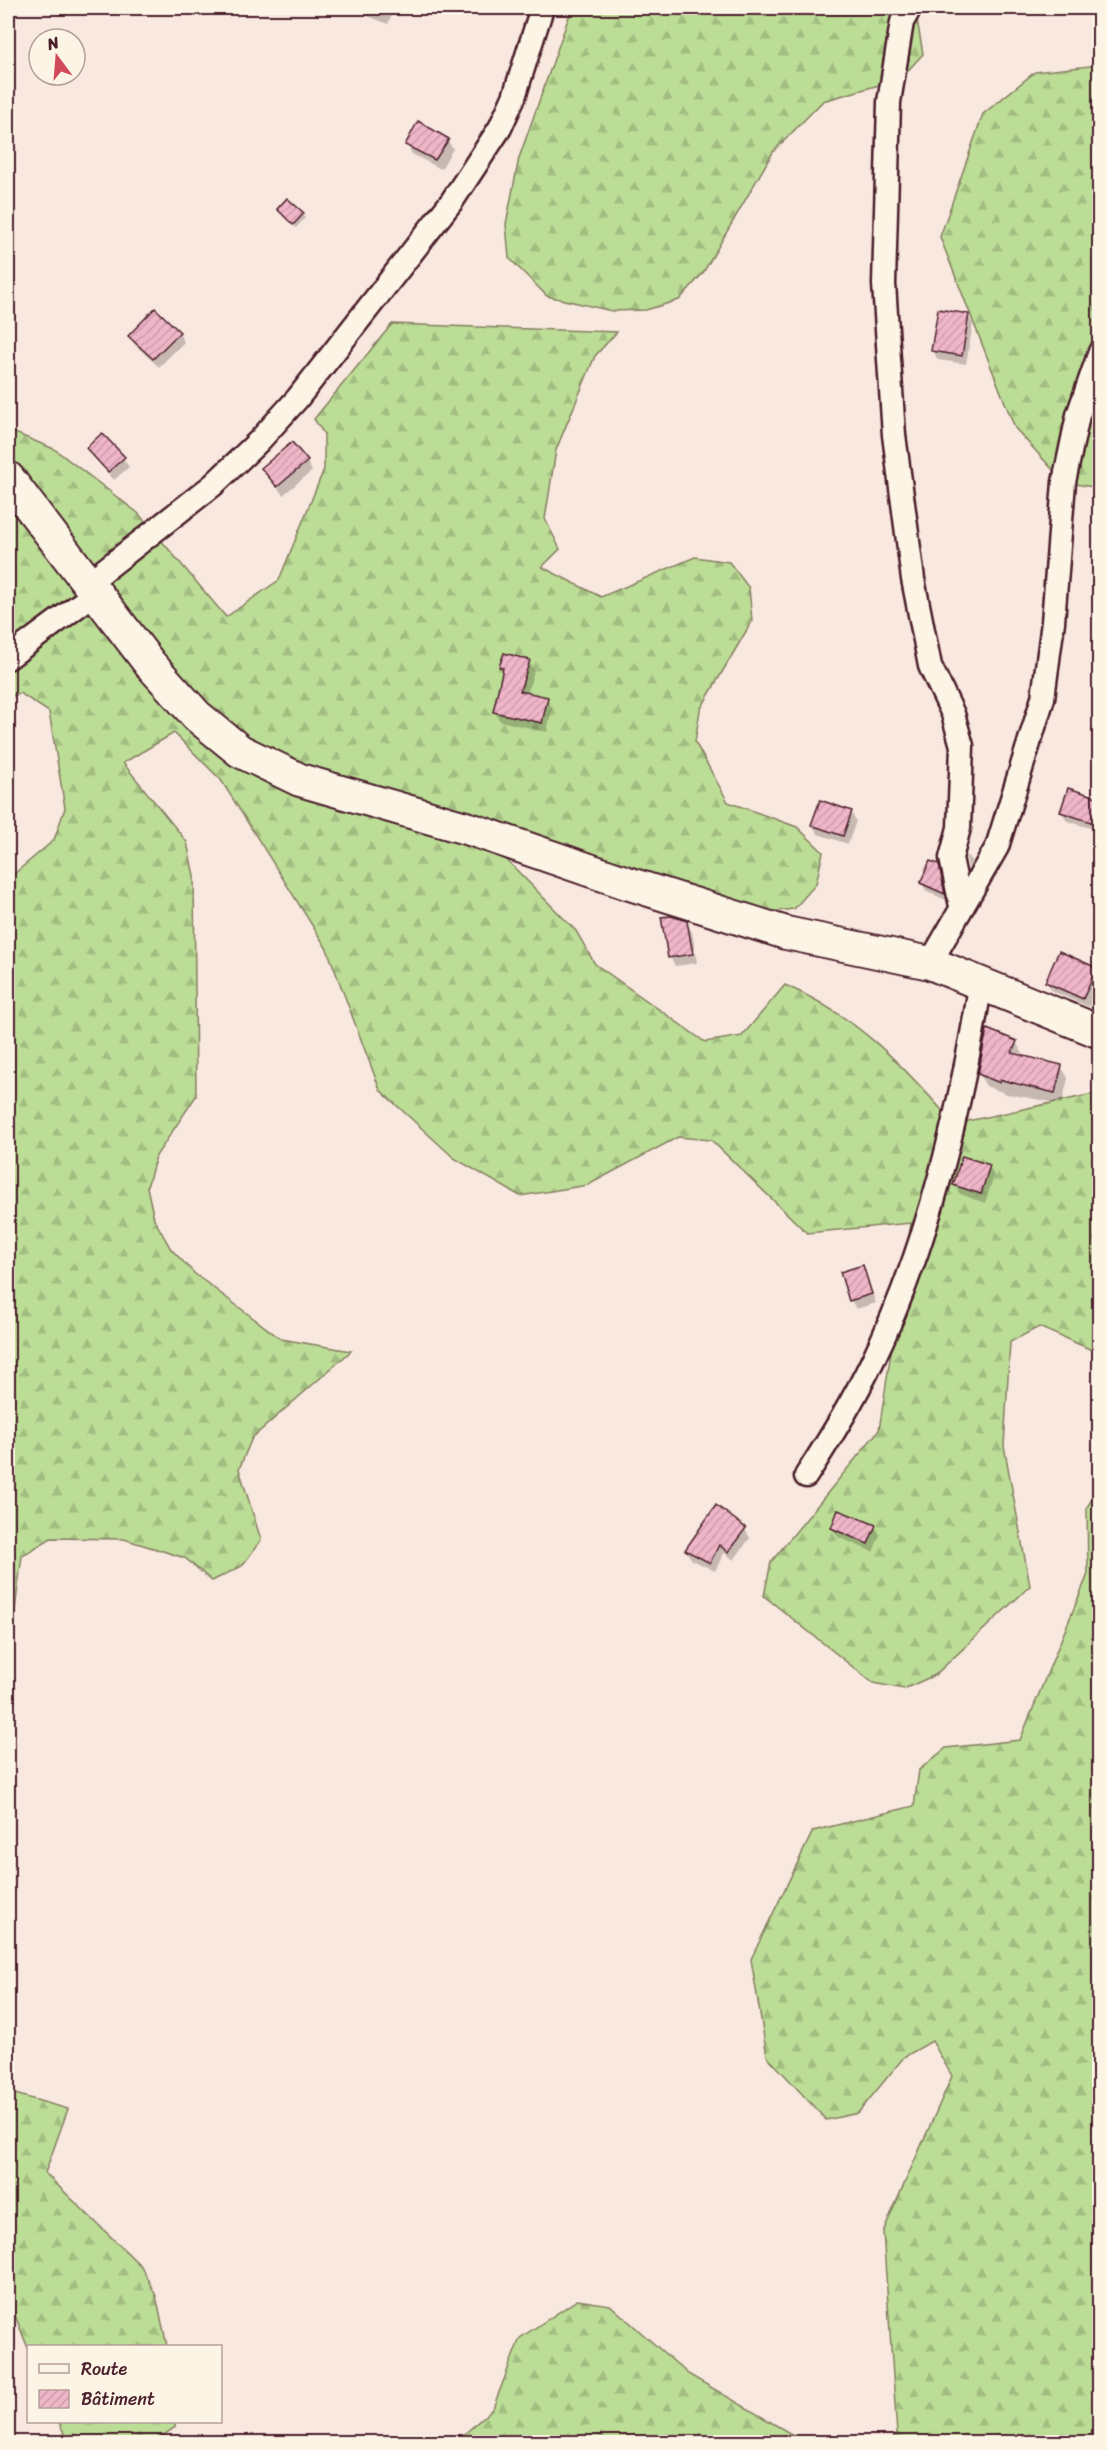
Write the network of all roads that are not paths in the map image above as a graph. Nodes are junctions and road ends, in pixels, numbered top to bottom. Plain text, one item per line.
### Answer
1 (542, 8) edge
2 (910, 8) edge
3 (1100, 352) edge
4 (8, 478) edge
5 (92, 588) junction
6 (8, 658) edge
7 (961, 906) junction
8 (930, 963) junction
9 (981, 982) junction
10 (1100, 1032) edge
11 (806, 1476) dead end

1 - 5 street
2 - 7 street
3 - 7 street
4 - 5 street
5 - 6 street
5 - 8 street
7 - 8 street
8 - 9 street
9 - 10 street
9 - 11 street

